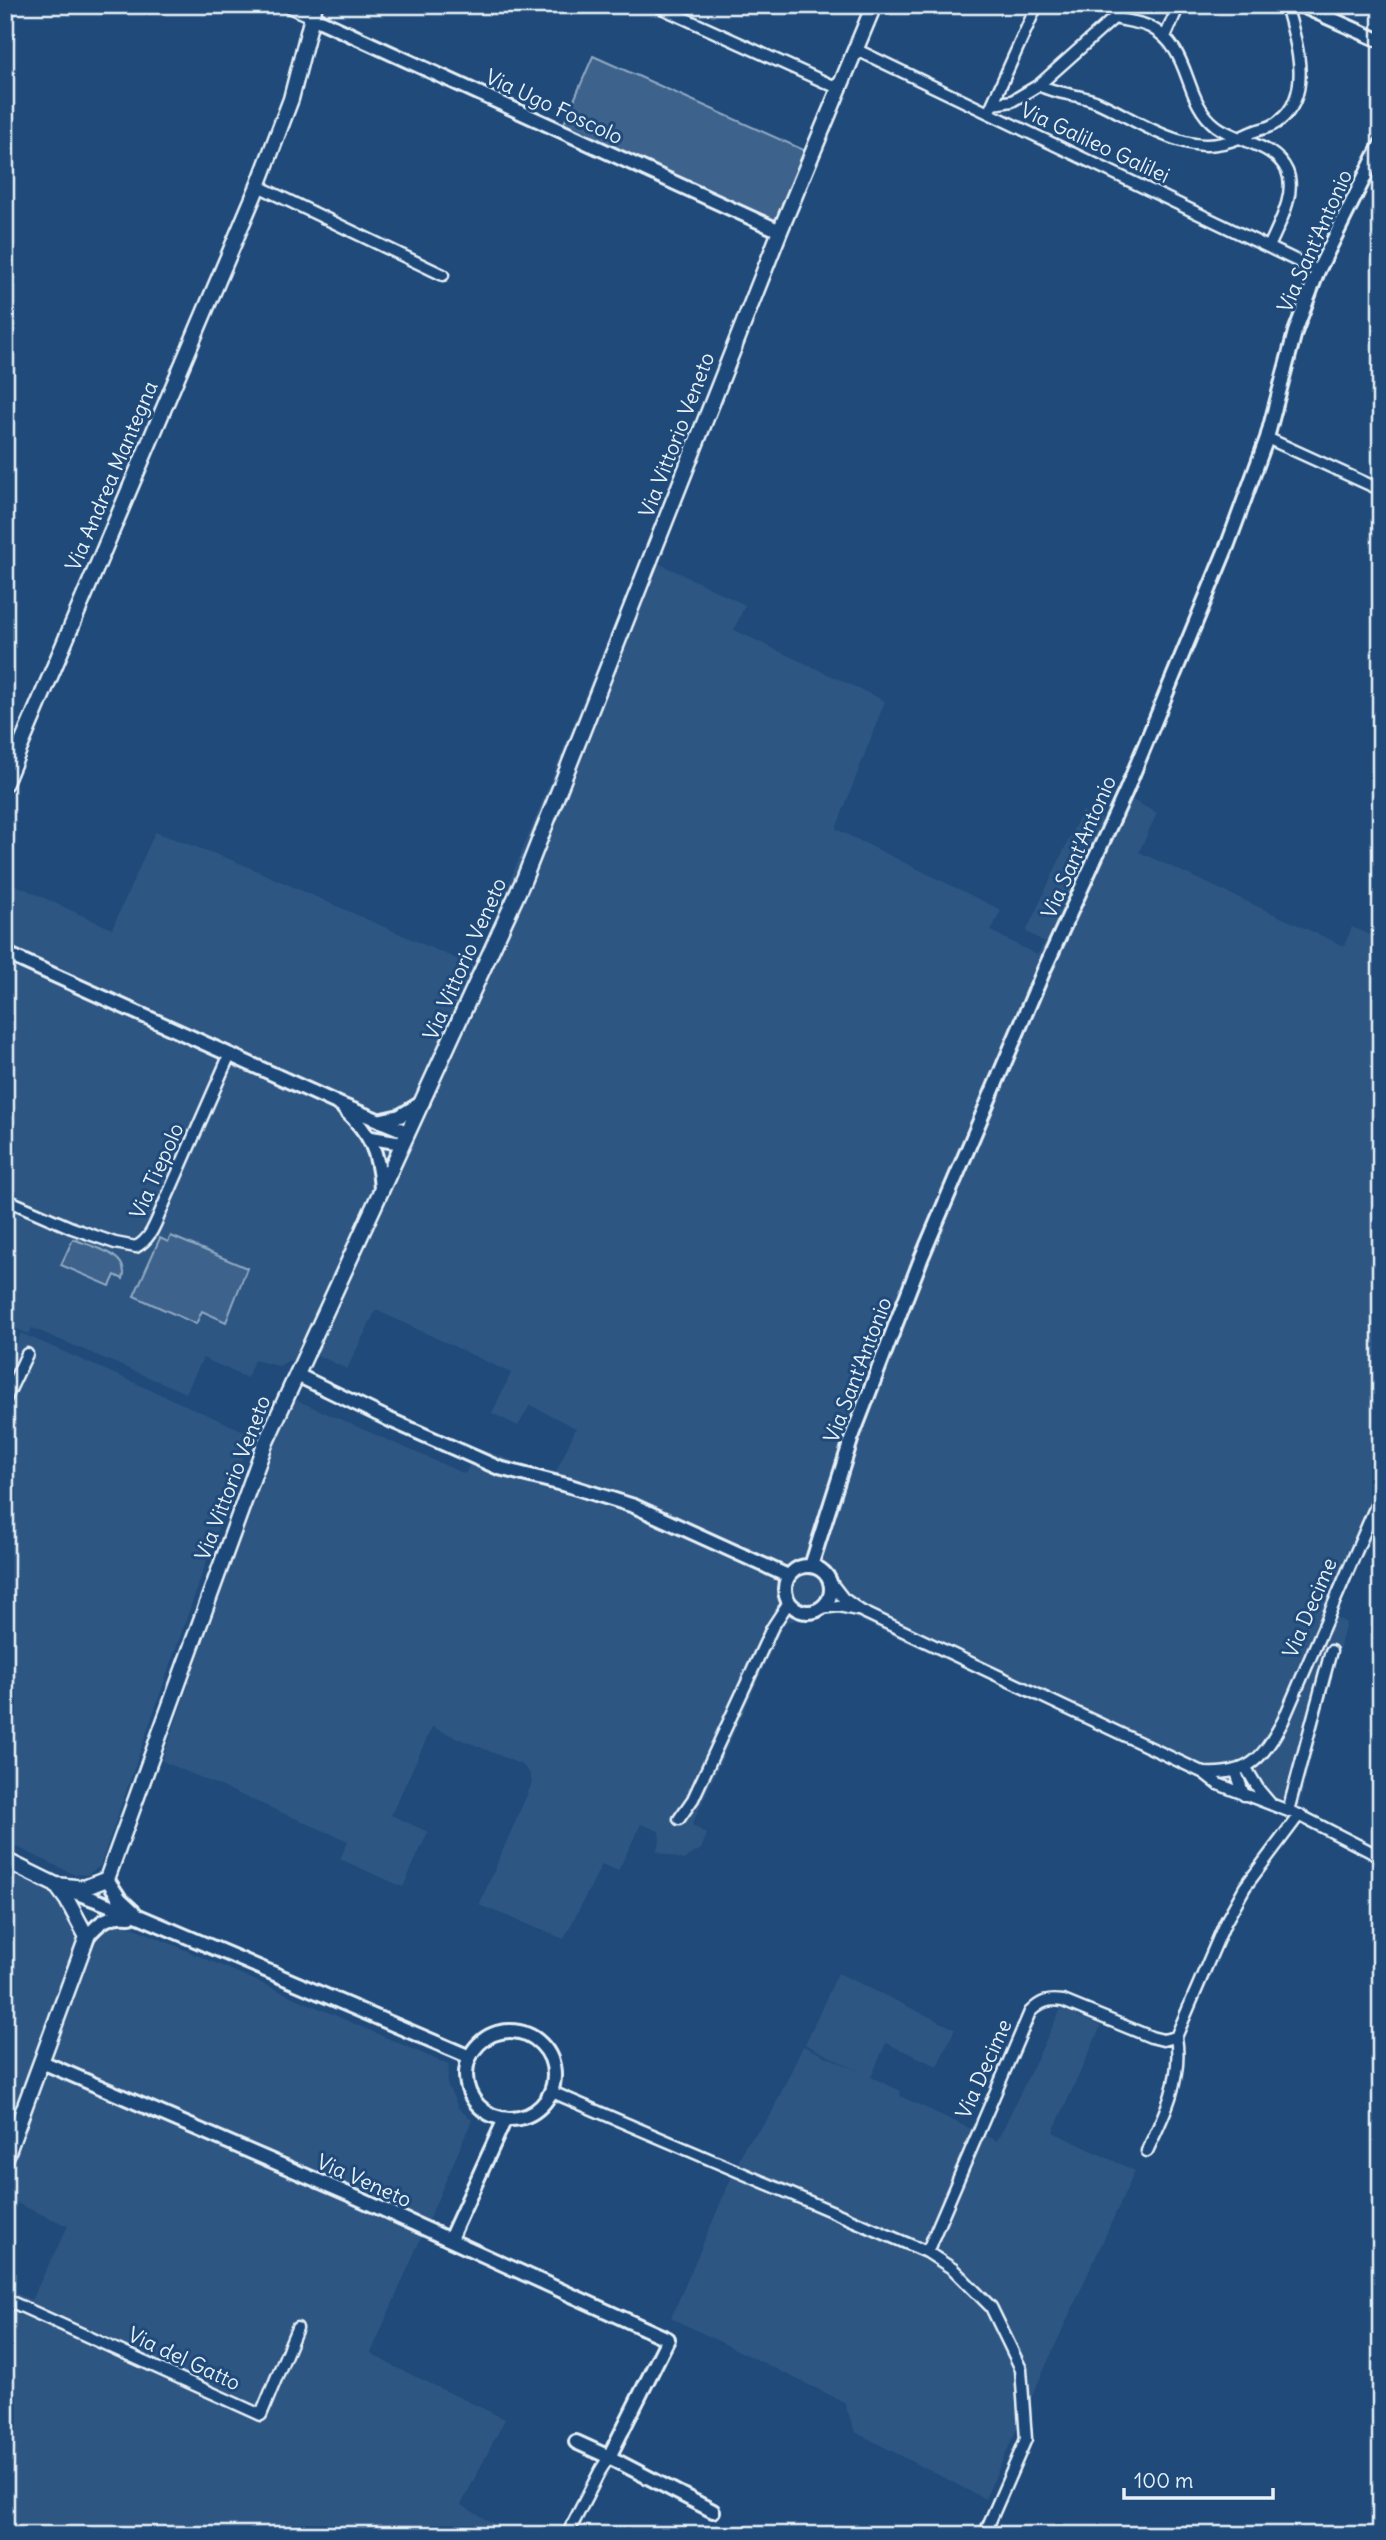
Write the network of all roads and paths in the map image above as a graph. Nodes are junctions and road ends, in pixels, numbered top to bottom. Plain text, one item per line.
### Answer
1 (284, 5) edge
2 (655, 5) edge
3 (874, 5) edge
4 (1037, 5) edge
5 (1122, 5) edge
6 (1179, 5) edge
7 (1286, 5) edge
8 (1300, 5) edge
9 (314, 11) edge
10 (1114, 18) junction
11 (1165, 37) junction
12 (1381, 41) edge
13 (855, 49) junction
14 (1039, 85) junction
15 (838, 88) junction
16 (993, 103) junction
17 (988, 114) junction
18 (1240, 139) junction
19 (1381, 144) edge
20 (258, 186) junction
21 (780, 231) junction
22 (1269, 247) junction
23 (1318, 271) junction
24 (443, 275) dead end
25 (1267, 438) junction
26 (1381, 490) edge
27 (5, 783) edge
28 (5, 953) edge
29 (230, 1054) junction
30 (424, 1101) junction
31 (339, 1104) junction
32 (382, 1120) junction
33 (405, 1137) junction
34 (370, 1138) junction
35 (381, 1188) junction
36 (5, 1199) edge
37 (27, 1354) dead end
38 (297, 1375) junction
39 (5, 1401) edge
40 (1381, 1494) edge
41 (811, 1566) junction
42 (788, 1576) junction
43 (829, 1580) junction
44 (789, 1602) junction
45 (820, 1608) junction
46 (861, 1611) junction
47 (1331, 1651) dead end
48 (1242, 1770) junction
49 (1204, 1773) junction
50 (1244, 1795) junction
51 (1273, 1805) junction
52 (1288, 1811) junction
53 (1299, 1815) junction
54 (679, 1819) dead end
55 (1381, 1857) edge
56 (5, 1860) edge
57 (107, 1879) junction
58 (55, 1885) junction
59 (141, 1917) junction
60 (87, 1937) junction
61 (1176, 2037) junction
62 (470, 2057) junction
63 (42, 2062) junction
64 (552, 2092) junction
65 (505, 2119) junction
66 (1147, 2151) dead end
67 (5, 2160) edge
68 (450, 2239) junction
69 (926, 2252) junction
70 (5, 2299) edge
71 (297, 2328) dead end
72 (576, 2442) dead end
73 (609, 2457) junction
74 (713, 2511) dead end
75 (568, 2535) edge
76 (984, 2535) edge

1 - 9 street
2 - 15 street
3 - 13 main road, Via Vittorio Veneto
4 - 16 street
5 - 10 street
6 - 11 street
7 - 18 street
8 - 12 street
9 - 20 main road, Via Andrea Mantegna
9 - 21 street, Via Ugo Foscolo
10 - 11 street
10 - 14 street
11 - 18 street
13 - 15 main road, Via Vittorio Veneto
13 - 17 street, Via Galileo Galilei
14 - 16 street
14 - 18 street
15 - 21 main road, Via Vittorio Veneto
16 - 17 street
17 - 22 street, Via Galileo Galilei
18 - 22 street
19 - 23 street, Via Sant'Antonio
20 - 24 street
20 - 27 main road, Via Andrea Mantegna
21 - 30 main road, Via Vittorio Veneto
22 - 23 street, Via Galileo Galilei
23 - 25 street, Via Sant'Antonio
25 - 26 street
25 - 41 street, Via Sant'Antonio
28 - 29 street
29 - 31 street
29 - 36 street, Via Tiepolo
30 - 32 street
30 - 33 main road, Via Vittorio Veneto
31 - 32 street
31 - 34 street
32 - 33 street
33 - 34 street
33 - 35 main road, Via Vittorio Veneto
34 - 35 street
35 - 38 main road, Via Vittorio Veneto
37 - 39 street
38 - 42 street
38 - 57 main road, Via Vittorio Veneto
40 - 48 street, Via Decime
41 - 42 street
41 - 43 street
42 - 44 street
43 - 45 street
43 - 46 street
44 - 45 street
44 - 54 street
45 - 46 street
46 - 49 street
47 - 52 street
48 - 49 street
48 - 50 street
48 - 51 street
49 - 50 street
50 - 51 street
51 - 52 street
52 - 53 street
53 - 55 street
53 - 61 street
56 - 58 main road
57 - 58 main road
57 - 59 street
58 - 59 street
58 - 60 main road
59 - 60 street
59 - 62 street
60 - 63 main road
61 - 66 street
61 - 69 street, Via Decime
62 - 64 street
62 - 65 street
63 - 67 main road
63 - 68 street, Via Veneto
64 - 65 street
64 - 69 street
65 - 68 street
68 - 73 street, Via Veneto
69 - 76 street
70 - 71 street, Via del Gatto
72 - 73 street
73 - 74 street
73 - 75 street

